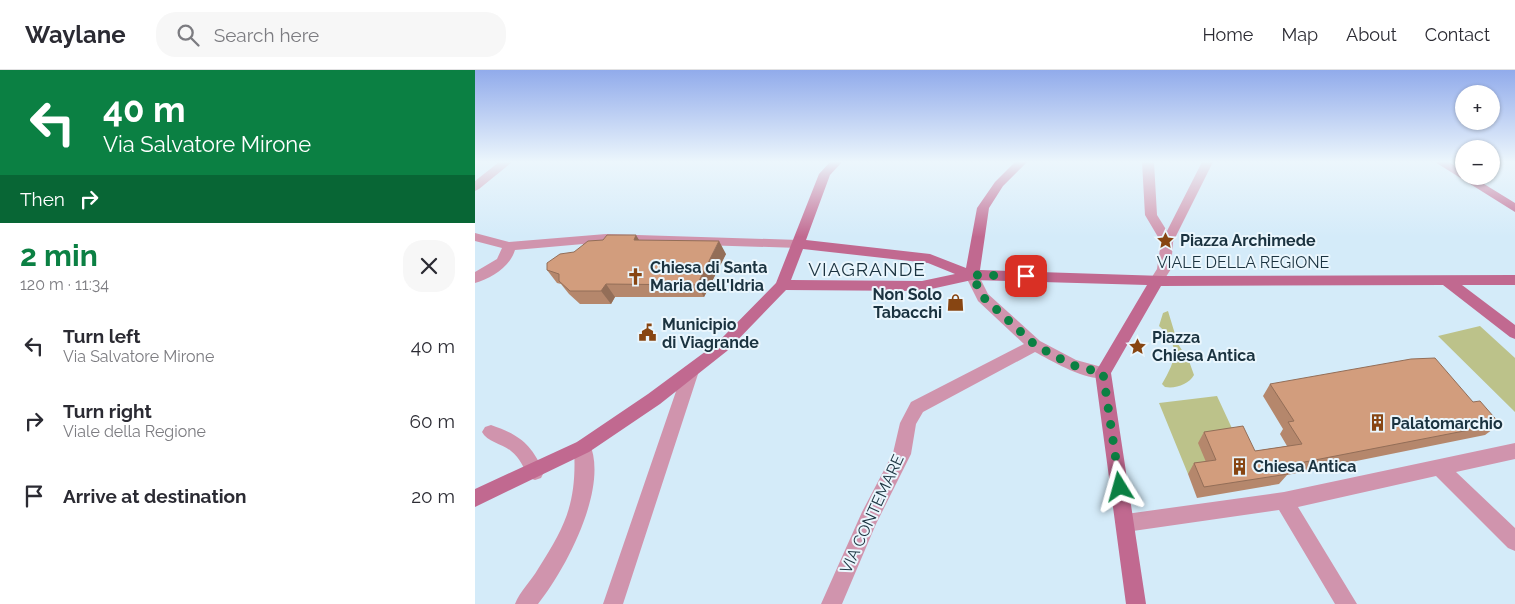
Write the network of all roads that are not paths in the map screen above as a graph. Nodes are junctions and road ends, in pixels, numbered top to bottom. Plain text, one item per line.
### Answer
1 (820, 187) edge
2 (997, 187) edge
3 (1149, 187) edge
4 (1196, 187) edge
5 (1481, 187) edge
6 (1515, 208) edge
7 (475, 237) edge
8 (800, 240) junction
9 (1167, 242) junction
10 (509, 246) junction
11 (972, 275) junction
12 (475, 278) edge
13 (1157, 280) junction
14 (1446, 280) junction
15 (1515, 280) edge
16 (782, 285) junction
17 (1515, 333) edge
18 (1035, 345) junction
19 (691, 371) junction
20 (1103, 373) junction
21 (491, 432) dead end
22 (583, 447) junction
23 (1515, 451) edge
24 (1441, 468) junction
25 (535, 472) junction
26 (475, 498) edge
27 (1284, 501) junction
28 (1125, 523) junction
29 (1515, 541) edge
30 (525, 604) edge
31 (613, 604) edge
32 (831, 604) edge
33 (1136, 604) edge
34 (1347, 604) edge

1 - 8 main road
2 - 11 main road
3 - 9 street
4 - 9 street
5 - 6 main road
7 - 10 street
8 - 10 street
8 - 11 main road
8 - 16 main road
9 - 13 street
10 - 12 street
11 - 13 main road, VIALE DELLA REGIONE
11 - 16 main road
11 - 18 street
13 - 14 main road, VIALE DELLA REGIONE
13 - 20 main road
14 - 15 main road, VIALE DELLA REGIONE
14 - 17 main road
16 - 19 main road
18 - 20 street
18 - 32 street, VIA CONTEMARE
19 - 22 main road
19 - 31 street
20 - 28 main road
21 - 25 street
22 - 25 main road
22 - 30 street
23 - 24 street
24 - 27 street
24 - 29 street
25 - 26 main road
27 - 28 street
27 - 34 street
28 - 33 main road

